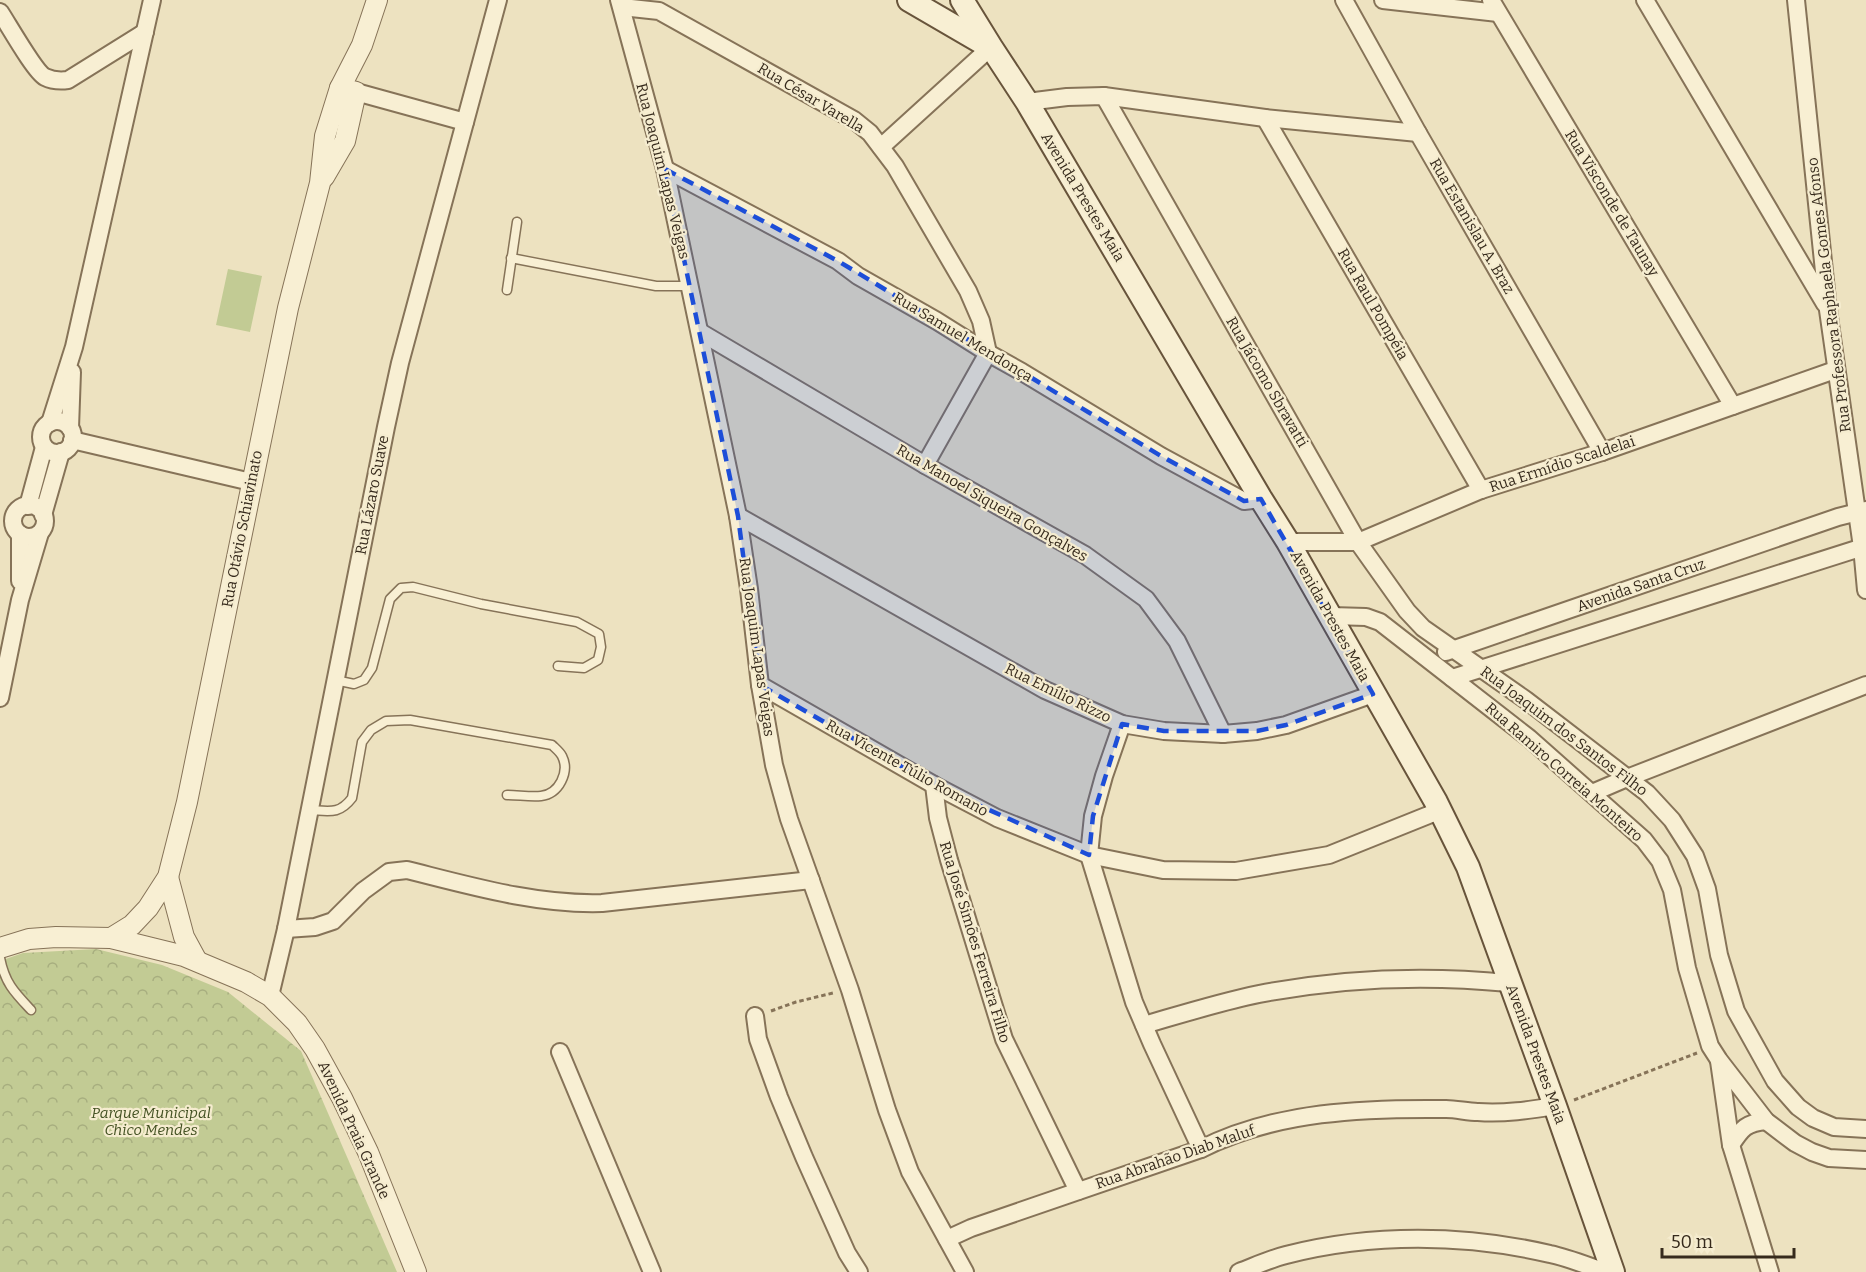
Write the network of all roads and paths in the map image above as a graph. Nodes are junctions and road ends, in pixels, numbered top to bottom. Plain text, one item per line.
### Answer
1 (152, 0) edge
2 (377, 0) edge
3 (498, 0) edge
4 (909, 0) edge
5 (1344, 0) edge
6 (1383, 0) edge
7 (1645, 0) edge
8 (1796, 0) edge
9 (961, 3) edge
10 (621, 4) edge
11 (1494, 6) edge
12 (0, 12) edge
13 (145, 32) junction
14 (991, 47) junction
15 (348, 90) junction
16 (1104, 96) junction
17 (1027, 102) junction
18 (1265, 118) junction
19 (465, 122) junction
20 (1418, 133) junction
21 (881, 147) junction
22 (665, 169) junction
23 (517, 222) dead end
24 (511, 258) junction
25 (690, 286) junction
26 (507, 290) dead end
27 (1828, 310) junction
28 (700, 332) junction
29 (74, 347) junction
30 (988, 353) junction
31 (1835, 370) junction
32 (1733, 406) junction
33 (50, 423) junction
34 (68, 440) junction
35 (44, 447) junction
36 (1602, 452) junction
37 (925, 465) junction
38 (251, 482) junction
39 (1481, 490) junction
40 (1261, 499) junction
41 (14, 511) edge
42 (1861, 511) edge
43 (43, 515) junction
44 (738, 516) junction
45 (40, 532) junction
46 (20, 534) junction
47 (1288, 542) junction
48 (1358, 542) junction
49 (1864, 546) edge
50 (1866, 590) edge
51 (20, 600) junction
52 (1331, 616) junction
53 (1453, 650) junction
54 (1425, 658) junction
55 (558, 666) dead end
56 (1483, 669) junction
57 (1452, 678) junction
58 (336, 680) junction
59 (760, 685) junction
60 (1866, 685) edge
61 (1374, 694) junction
62 (0, 698) edge
63 (1122, 724) junction
64 (1223, 734) junction
65 (1627, 778) junction
66 (934, 785) junction
67 (1592, 794) junction
68 (507, 795) dead end
69 (310, 810) junction
70 (1441, 810) junction
71 (1089, 855) junction
72 (168, 877) junction
73 (811, 880) junction
74 (286, 929) junction
75 (111, 938) junction
76 (0, 948) edge
77 (0, 958) edge
78 (197, 961) junction
79 (1509, 983) junction
80 (850, 990) junction
81 (270, 996) junction
82 (31, 1010) dead end
83 (755, 1016) joint
84 (1144, 1025) junction
85 (560, 1052) dead end
86 (1715, 1053) junction
87 (1555, 1106) junction
88 (1766, 1121) junction
89 (1866, 1129) edge
90 (1731, 1145) junction
91 (1201, 1149) junction
92 (1866, 1160) edge
93 (1078, 1191) junction
94 (947, 1239) junction
95 (416, 1272) edge
96 (652, 1272) edge
97 (859, 1272) edge
98 (965, 1272) edge
99 (1239, 1272) edge
100 (1606, 1272) edge
101 (1613, 1272) edge
102 (1770, 1272) edge

1 - 13 street
2 - 15 street, Rua Otávio Schiavinato
3 - 19 street, Rua Lázaro Suave
4 - 14 main road
5 - 20 street, Rua Estanislau A. Braz
6 - 11 street
7 - 27 street
8 - 27 street, Rua Professora Raphaela Gomes Afonso
9 - 14 main road, Avenida Prestes Maia
10 - 21 street, Rua César Varella
10 - 22 street, Rua Joaquim Lapas Veigas
11 - 32 street, Rua Visconde de Taunay
12 - 13 street
13 - 29 street
14 - 17 main road, Avenida Prestes Maia
14 - 21 street
15 - 19 street
15 - 38 street, Rua Otávio Schiavinato
16 - 17 street
16 - 18 street
16 - 48 street, Rua Jácomo Sbravatti
17 - 40 main road, Avenida Prestes Maia
18 - 20 street
18 - 39 street, Rua Raul Pompéia
19 - 58 street, Rua Lázaro Suave
20 - 36 street, Rua Estanislau A. Braz
21 - 30 street, Rua César Varella
22 - 25 street, Rua Joaquim Lapas Veigas
22 - 30 street, Rua Samuel Mendonça
23 - 24 lane
24 - 25 lane
24 - 26 lane
25 - 28 street, Rua Joaquim Lapas Veigas
27 - 31 street, Rua Professora Raphaela Gomes Afonso
28 - 37 street, Rua Manoel Siqueira Gonçalves
28 - 44 street, Rua Joaquim Lapas Veigas
29 - 33 street
29 - 34 street
30 - 37 street
30 - 40 street, Rua Samuel Mendonça
31 - 32 street, Rua Ermídio Scaldelai
31 - 42 street, Rua Professora Raphaela Gomes Afonso
32 - 36 street, Rua Ermídio Scaldelai
33 - 34 street
33 - 35 street
34 - 35 street
34 - 38 street
34 - 43 street
35 - 41 street
36 - 39 street, Rua Ermídio Scaldelai
37 - 64 street, Rua Manoel Siqueira Gonçalves
38 - 72 street, Rua Otávio Schiavinato
39 - 48 street, Rua Ermídio Scaldelai
40 - 47 main road, Avenida Prestes Maia
41 - 43 street
41 - 46 street
42 - 49 street, Rua Professora Raphaela Gomes Afonso
42 - 53 street, Avenida Santa Cruz
43 - 45 street
44 - 59 street, Rua Joaquim Lapas Veigas
44 - 63 street, Rua Emílio Rizzo
45 - 46 street
45 - 51 street
46 - 51 street
47 - 48 street, Rua Ermídio Scaldelai
47 - 52 main road, Avenida Prestes Maia
48 - 53 street, Rua Jácomo Sbravatti
49 - 50 street, Rua Professora Raphaela Gomes Afonso
49 - 56 street, Avenida Santa Cruz
51 - 62 street
52 - 54 street, Rua Ramiro Correia Monteiro
52 - 61 main road, Avenida Prestes Maia
53 - 54 street, Avenida Santa Cruz
53 - 56 street, Rua Joaquim dos Santos Filho
54 - 57 street, Rua Ramiro Correia Monteiro
55 - 58 lane
56 - 57 street, Avenida Santa Cruz
56 - 65 street, Rua Joaquim dos Santos Filho
57 - 67 street, Rua Ramiro Correia Monteiro
58 - 69 street, Rua Lázaro Suave
59 - 66 street, Rua Vicente Túlio Romano
59 - 73 street, Rua Joaquim Lapas Veigas
60 - 65 street
61 - 64 street, Rua Emílio Rizzo
61 - 70 main road, Avenida Prestes Maia
63 - 64 street, Rua Emílio Rizzo
63 - 71 street
65 - 67 street
65 - 89 street, Rua Joaquim dos Santos Filho
66 - 71 street, Rua Vicente Túlio Romano
66 - 93 street, Rua José Simões Ferreira Filho
67 - 86 street, Rua Ramiro Correia Monteiro
68 - 69 lane
69 - 74 street, Rua Lázaro Suave
70 - 71 street, Rua Vicente Túlio Romano
70 - 79 main road, Avenida Prestes Maia
71 - 84 street
72 - 75 street, Rua Otávio Schiavinato
72 - 78 street, Rua Otávio Schiavinato
73 - 74 street
73 - 80 street, Rua Joaquim Lapas Veigas
74 - 81 street, Rua Lázaro Suave
75 - 76 street, Avenida Praia Grande
75 - 78 street, Avenida Praia Grande
77 - 82 lane
78 - 81 street, Avenida Praia Grande
79 - 84 street
79 - 87 main road, Avenida Prestes Maia
80 - 83 path
80 - 94 street, Rua Joaquim Lapas Veigas
81 - 95 street, Avenida Praia Grande
83 - 97 street
84 - 91 street
85 - 96 street
86 - 87 path
86 - 88 street
86 - 90 street
87 - 91 street, Rua Abrahão Diab Maluf
87 - 101 main road, Avenida Prestes Maia
88 - 90 street
88 - 92 street
90 - 102 street
91 - 93 street, Rua Abrahão Diab Maluf
93 - 94 street, Rua Abrahão Diab Maluf
94 - 98 street, Rua Joaquim Lapas Veigas
99 - 100 street

